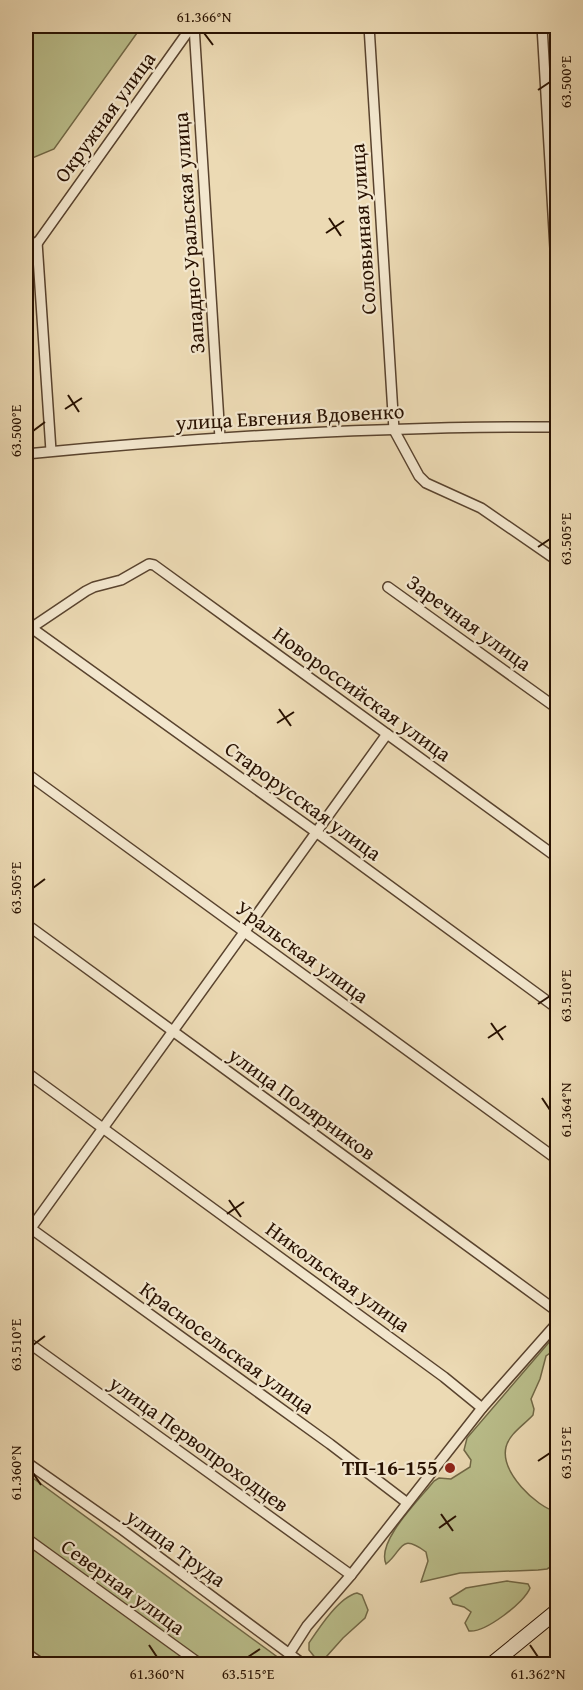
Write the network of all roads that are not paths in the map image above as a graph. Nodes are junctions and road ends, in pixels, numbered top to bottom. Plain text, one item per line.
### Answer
1 (193, 26) edge
2 (369, 26) edge
3 (542, 26) edge
4 (38, 242) junction
5 (26, 258) edge
6 (558, 299) edge
7 (558, 427) edge
8 (394, 430) junction
9 (220, 438) junction
10 (51, 451) junction
11 (26, 454) edge
12 (558, 561) edge
13 (388, 587) dead end
14 (28, 626) edge
15 (558, 709) edge
16 (387, 734) junction
17 (26, 773) edge
18 (316, 832) junction
19 (558, 858) edge
20 (26, 924) edge
21 (244, 932) junction
22 (558, 1009) edge
23 (172, 1031) junction
24 (26, 1072) edge
25 (104, 1128) junction
26 (558, 1160) edge
27 (27, 1230) edge
28 (558, 1312) edge
29 (558, 1322) edge
30 (26, 1341) edge
31 (482, 1408) junction
32 (26, 1462) edge
33 (406, 1502) junction
34 (26, 1538) edge
35 (351, 1575) junction
36 (558, 1610) edge
37 (26, 1653) edge
38 (289, 1654) junction
39 (42, 1665) edge
40 (200, 1665) edge
41 (303, 1665) edge
42 (492, 1665) edge

1 - 4 street, Окружная улица
1 - 9 street, Западно-Уральская улица
2 - 8 street, Соловьиная улица
3 - 6 street
4 - 5 street, Окружная улица
4 - 10 street
7 - 8 street, улица Евгения Вдовенко
8 - 9 street, улица Евгения Вдовенко
8 - 12 street
9 - 10 street, улица Евгения Вдовенко
10 - 11 street, улица Евгения Вдовенко
13 - 15 street, Заречная улица
14 - 16 street, Новороссийская улица
14 - 18 street, Старорусская улица
16 - 18 street
16 - 19 street, Новороссийская улица
17 - 21 street, Уральская улица
18 - 21 street
18 - 22 street, Старорусская улица
20 - 23 street, улица Полярников
21 - 23 street
21 - 26 street, Уральская улица
23 - 25 street
23 - 28 street, улица Полярников
24 - 25 street, Никольская улица
25 - 27 street
25 - 31 street, Никольская улица
27 - 33 street, Красносельская улица
29 - 31 street
30 - 35 street, улица Первопроходцев
31 - 33 street
32 - 38 street, улица Труда
33 - 35 street
34 - 40 street, Северная улица
35 - 38 street
36 - 42 main road
37 - 39 street
38 - 41 street, улица Труда

